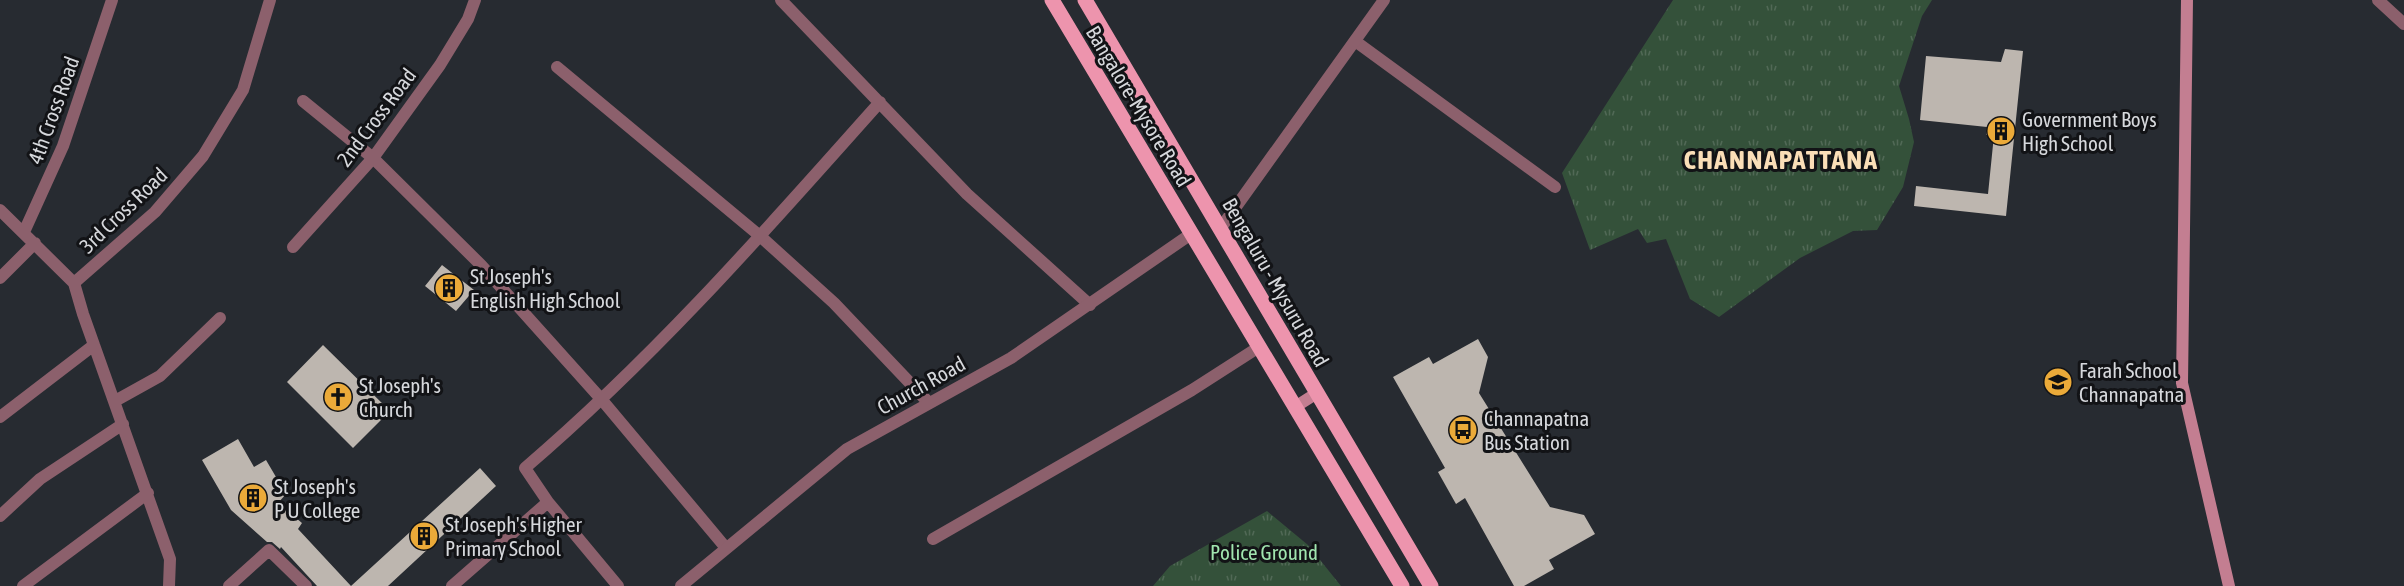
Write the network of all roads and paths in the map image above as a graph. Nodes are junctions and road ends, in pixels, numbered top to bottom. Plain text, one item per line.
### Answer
1 (112, 0) edge
2 (270, 0) edge
3 (475, 0) edge
4 (781, 0) edge
5 (1052, 0) edge
6 (1086, 0) edge
7 (1384, 0) edge
8 (2187, 0) edge
9 (2378, 0) edge
10 (2404, 24) edge
11 (1355, 41) junction
12 (557, 67) dead end
13 (303, 101) dead end
14 (880, 102) junction
15 (373, 158) junction
16 (1555, 187) dead end
17 (0, 210) edge
18 (1220, 229) junction
19 (24, 232) junction
20 (1191, 234) junction
21 (760, 236) junction
22 (35, 243) junction
23 (293, 246) dead end
24 (0, 278) edge
25 (74, 283) junction
26 (1090, 304) junction
27 (220, 318) dead end
28 (94, 345) junction
29 (1259, 347) junction
30 (1317, 393) junction
31 (602, 400) junction
32 (115, 401) junction
33 (929, 403) junction
34 (1295, 407) junction
35 (0, 417) edge
36 (123, 424) junction
37 (148, 493) junction
38 (548, 502) junction
39 (0, 516) edge
40 (933, 539) dead end
41 (726, 548) junction
42 (23, 586) edge
43 (169, 586) edge
44 (229, 586) edge
45 (306, 586) edge
46 (452, 586) edge
47 (618, 586) edge
48 (681, 586) edge
49 (1402, 586) edge
50 (1431, 586) edge
51 (2229, 586) edge

1 - 19 street, 4th Cross Road
2 - 25 street, 3rd Cross Road
3 - 15 street, 2nd Cross Road
4 - 14 street
5 - 20 main road, Bangalore-Mysore Road
6 - 18 main road, Bengaluru - Mysuru Road
7 - 11 street
8 - 51 main road
9 - 10 street
11 - 16 street
11 - 18 street
12 - 21 street
13 - 15 street
14 - 21 street
14 - 26 street
15 - 23 street, 2nd Cross Road
15 - 31 street
17 - 19 street
18 - 30 main road, Bengaluru - Mysuru Road
19 - 22 street
20 - 26 street, Church Road
20 - 29 main road
21 - 31 street
21 - 33 street
22 - 24 street
22 - 25 street
25 - 28 street
26 - 33 street, Church Road
27 - 32 street
28 - 32 street
28 - 35 street
29 - 34 main road
29 - 40 street
30 - 34 main road
30 - 50 main road, Bengaluru - Mysuru Road
31 - 38 street
31 - 41 street
32 - 36 street
33 - 41 street, Church Road
34 - 49 main road
36 - 37 street
36 - 39 street
37 - 42 street
37 - 43 street
38 - 46 street
38 - 47 street
41 - 48 street, Church Road
44 - 45 street

